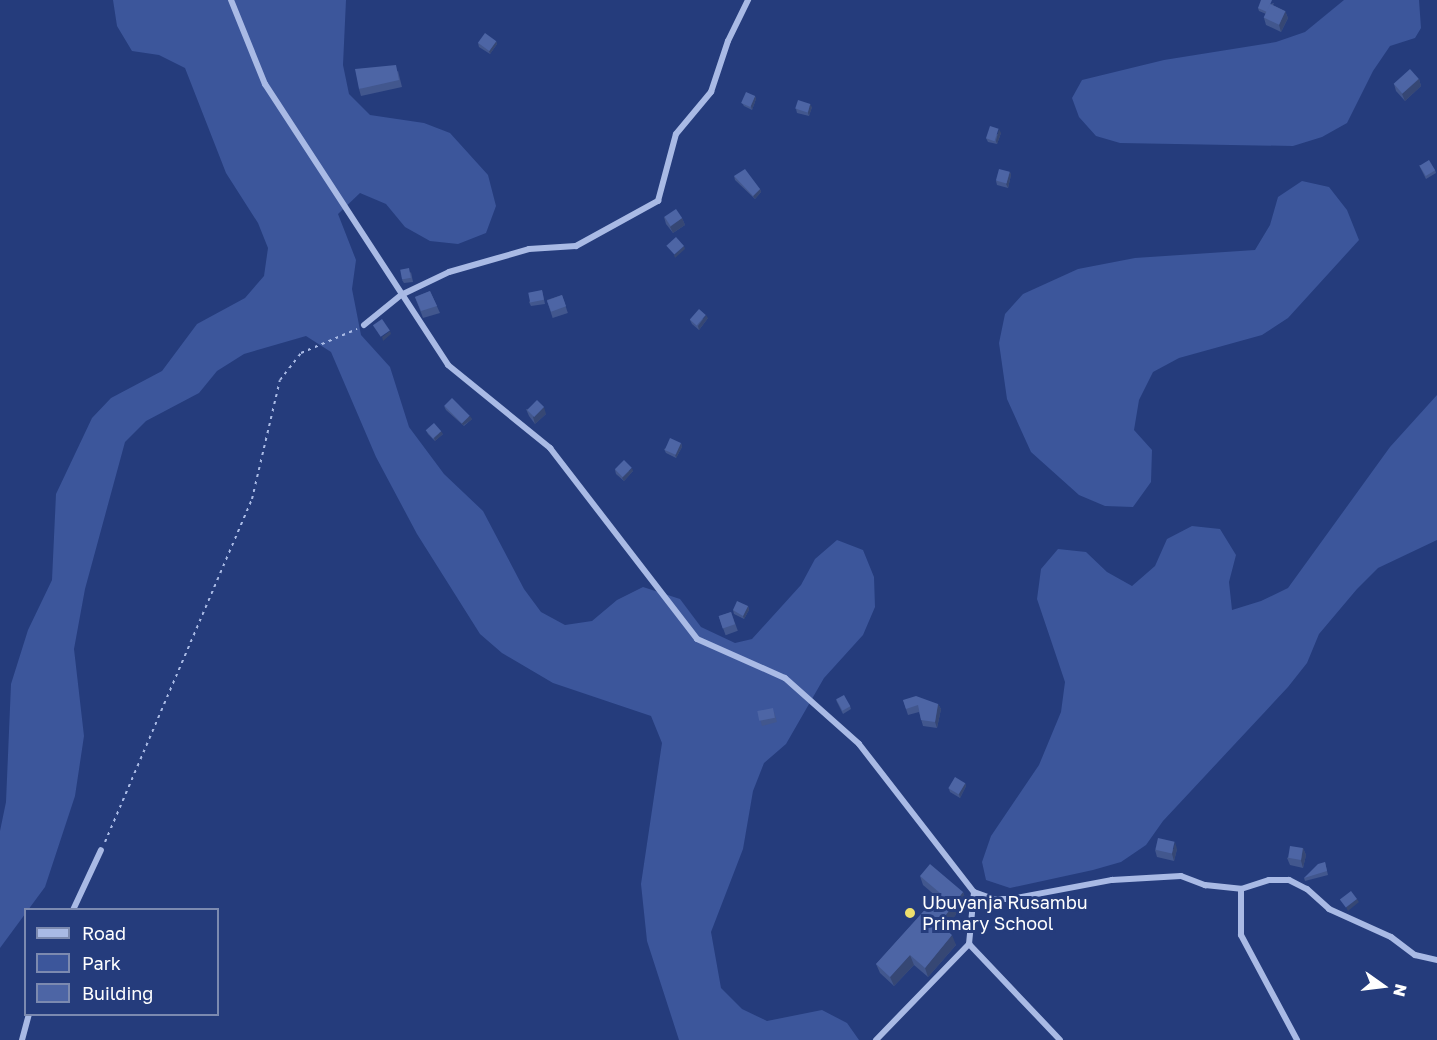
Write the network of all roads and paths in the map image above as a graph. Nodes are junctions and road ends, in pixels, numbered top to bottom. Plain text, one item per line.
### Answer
1 (231, 0) edge
2 (748, 0) edge
3 (402, 295) junction
4 (364, 325) joint
5 (101, 850) joint
6 (1241, 889) junction
7 (974, 892) junction
8 (73, 908) edge
9 (969, 944) junction
10 (1437, 960) edge
11 (28, 1016) edge
12 (22, 1040) edge
13 (876, 1040) edge
14 (1060, 1040) edge
15 (1297, 1040) edge

1 - 3 street
2 - 3 street
3 - 4 street
3 - 7 street
4 - 5 path
5 - 8 street
6 - 7 street
6 - 10 street
6 - 15 street
7 - 9 street
9 - 13 street
9 - 14 street
11 - 12 street

